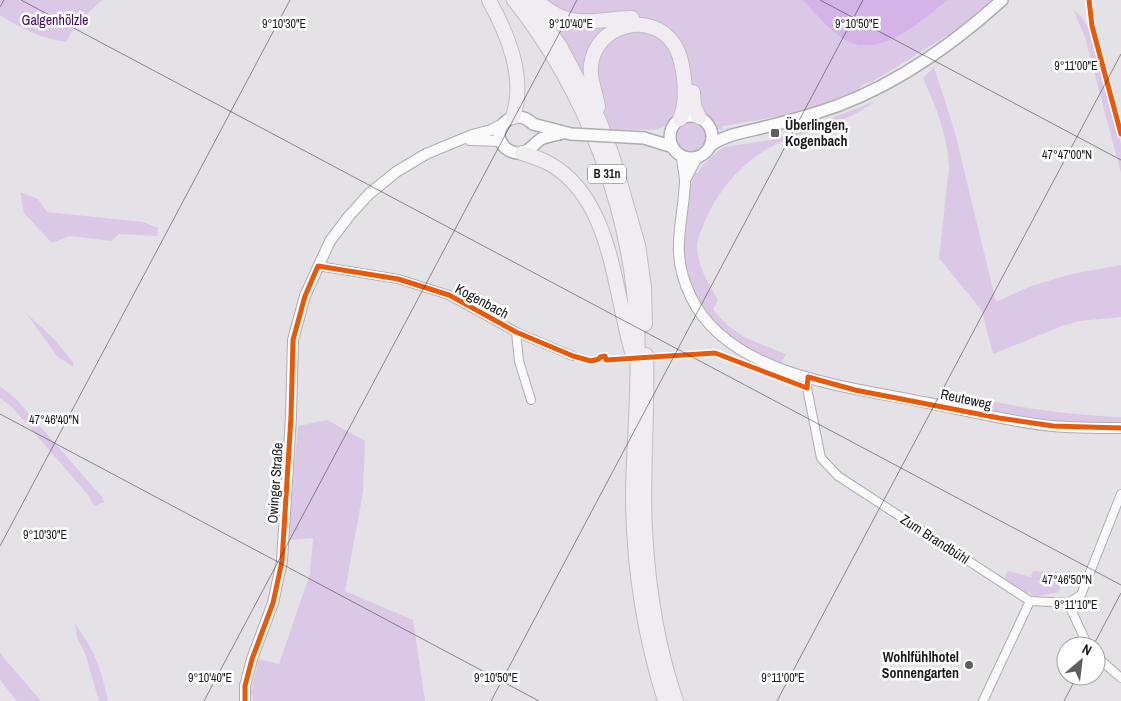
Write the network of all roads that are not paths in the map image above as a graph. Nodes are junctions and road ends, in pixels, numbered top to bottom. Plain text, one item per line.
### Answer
1 (489, 0) edge
2 (514, 0) edge
3 (527, 0) edge
4 (536, 0) edge
5 (1002, 0) edge
6 (699, 117) junction
7 (680, 119) junction
8 (599, 120) junction
9 (508, 121) junction
10 (532, 124) junction
11 (710, 127) junction
12 (743, 132) junction
13 (670, 133) junction
14 (567, 134) junction
15 (644, 138) junction
16 (464, 140) junction
17 (501, 141) junction
18 (534, 143) junction
19 (711, 145) junction
20 (677, 152) junction
21 (522, 153) junction
22 (697, 157) junction
23 (685, 180) junction
24 (318, 266) junction
25 (516, 332) junction
26 (573, 356) dead end
27 (637, 368) junction
28 (808, 377) junction
29 (531, 400) dead end
30 (1121, 428) edge
31 (1121, 494) edge
32 (1030, 601) junction
33 (1068, 603) junction
34 (1083, 636) edge
35 (1106, 665) edge
36 (1121, 678) edge
37 (246, 701) edge
38 (665, 701) edge
39 (676, 701) edge
40 (984, 701) edge

1 - 9 highway
2 - 27 highway, B 31n
3 - 8 highway, B 31n
4 - 6 highway
5 - 12 main road
6 - 7 main road
6 - 11 main road
7 - 8 highway
7 - 13 main road
8 - 39 highway, B 31n
9 - 10 main road
9 - 16 street, Owinger Straße
9 - 17 main road
10 - 14 main road
10 - 18 main road
11 - 12 main road
11 - 19 main road
12 - 19 main road
13 - 15 main road
13 - 20 main road
14 - 15 main road, bridge
14 - 18 main road
15 - 20 main road
16 - 17 street, Owinger Straße
16 - 24 street, Owinger Straße
17 - 21 main road
18 - 21 main road
19 - 22 main road
20 - 22 main road
20 - 23 street, Reuteweg
21 - 27 highway
22 - 23 street, Reuteweg
23 - 28 street, Reuteweg
24 - 25 street, Kogenbach
24 - 37 street, Owinger Straße
25 - 26 street, Kogenbach
25 - 29 street
27 - 38 highway, B 31n
28 - 30 street, Reuteweg
28 - 32 street, Zum Brandbühl
31 - 33 street
32 - 33 street
32 - 40 street
33 - 34 street
35 - 36 street

